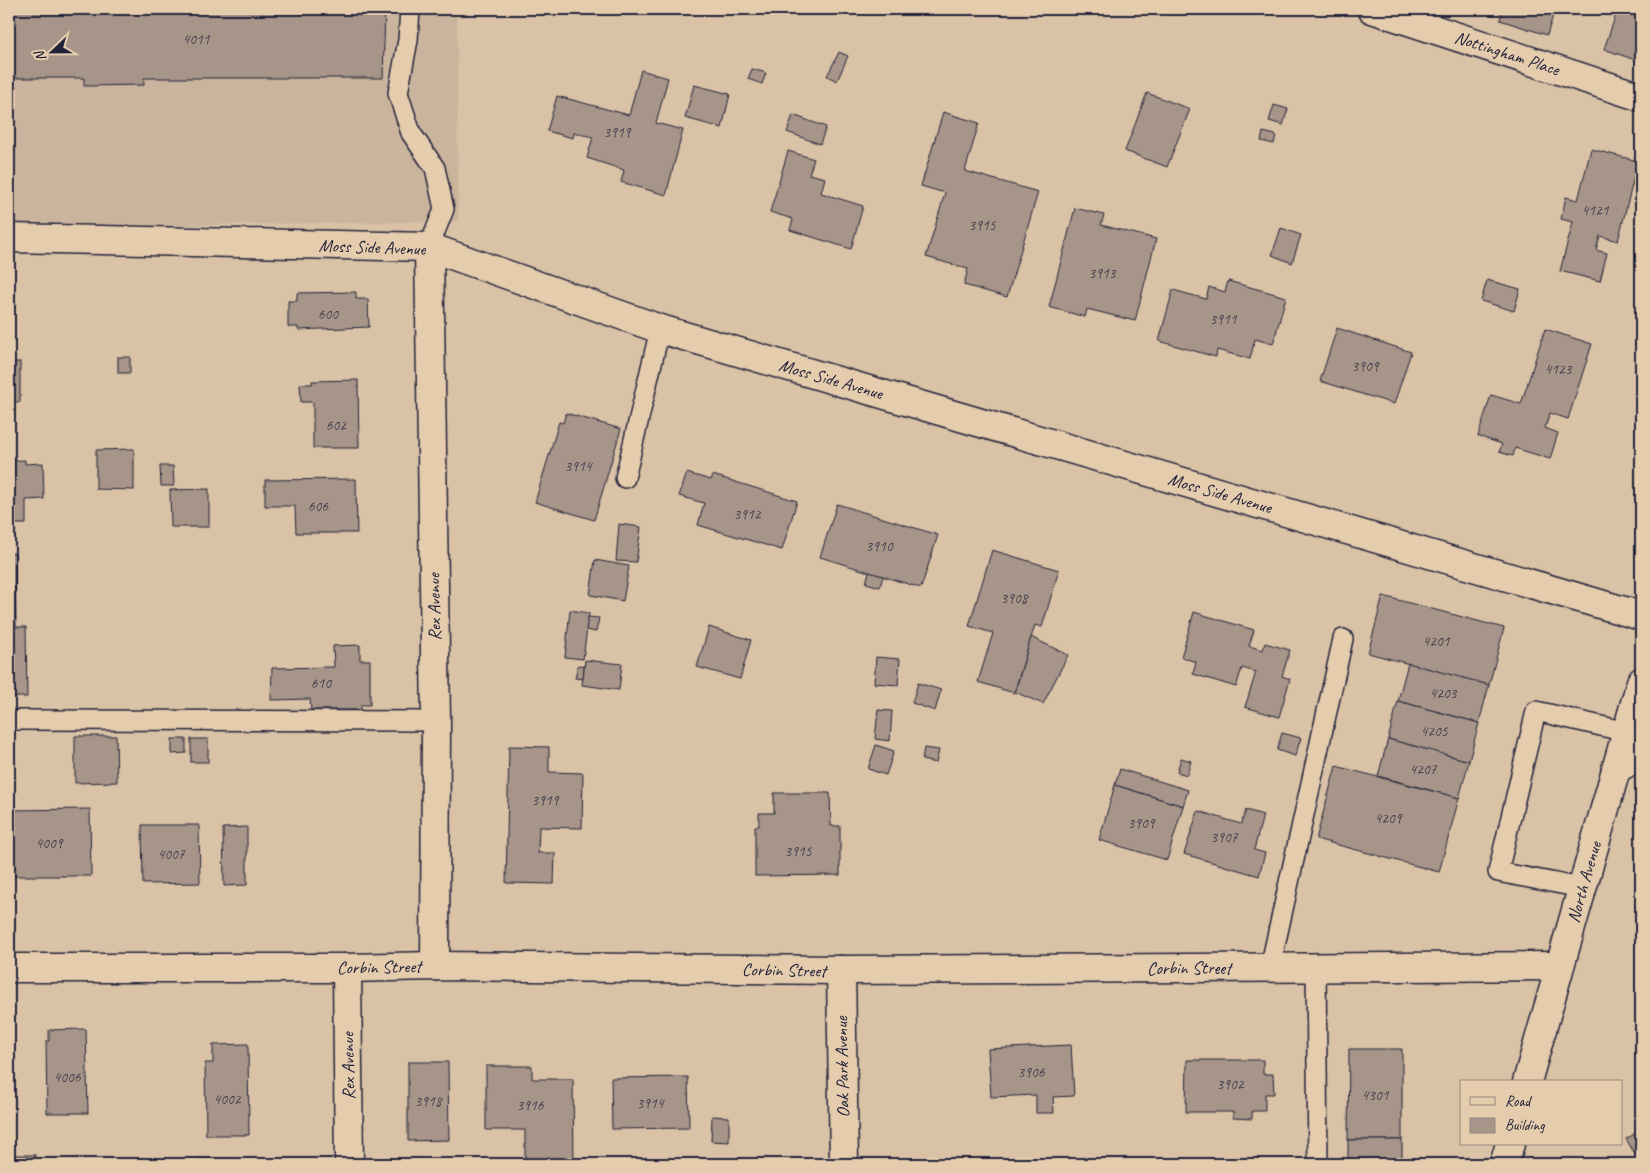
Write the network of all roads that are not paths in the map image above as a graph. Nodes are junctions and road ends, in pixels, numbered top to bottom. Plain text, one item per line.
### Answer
1 (410, 9) edge
2 (1372, 9) edge
3 (1641, 97) edge
4 (9, 238) edge
5 (429, 247) junction
6 (660, 329) junction
7 (625, 478) dead end
8 (1641, 616) edge
9 (1343, 638) dead end
10 (1641, 682) edge
11 (9, 720) edge
12 (436, 722) junction
13 (1627, 732) junction
14 (1641, 755) edge
15 (1616, 769) junction
16 (1582, 888) junction
17 (435, 966) junction
18 (1559, 966) junction
19 (1316, 967) junction
20 (9, 968) edge
21 (347, 968) junction
22 (1270, 968) junction
23 (841, 970) junction
24 (1528, 1080) edge
25 (1509, 1146) edge
26 (350, 1164) edge
27 (844, 1164) edge
28 (1318, 1164) edge
29 (1504, 1164) edge

1 - 5 lane
2 - 3 street, Nottingham Place
4 - 5 street, Moss Side Avenue
5 - 6 street, Moss Side Avenue
5 - 12 street, Rex Avenue
6 - 7 lane
6 - 8 street, Moss Side Avenue
9 - 22 lane
10 - 13 street, North Avenue
11 - 12 lane
12 - 17 street, Rex Avenue
13 - 15 street, North Avenue
13 - 16 lane
14 - 15 street
15 - 16 street, North Avenue
16 - 18 street, North Avenue
17 - 21 street, Corbin Street
17 - 23 street, Corbin Street
18 - 19 street, Corbin Street
18 - 24 street, North Avenue
19 - 22 street, Corbin Street
19 - 28 lane
20 - 21 street, Corbin Street
21 - 26 street, Rex Avenue
22 - 23 street, Corbin Street
23 - 27 street, Oak Park Avenue
25 - 29 street

